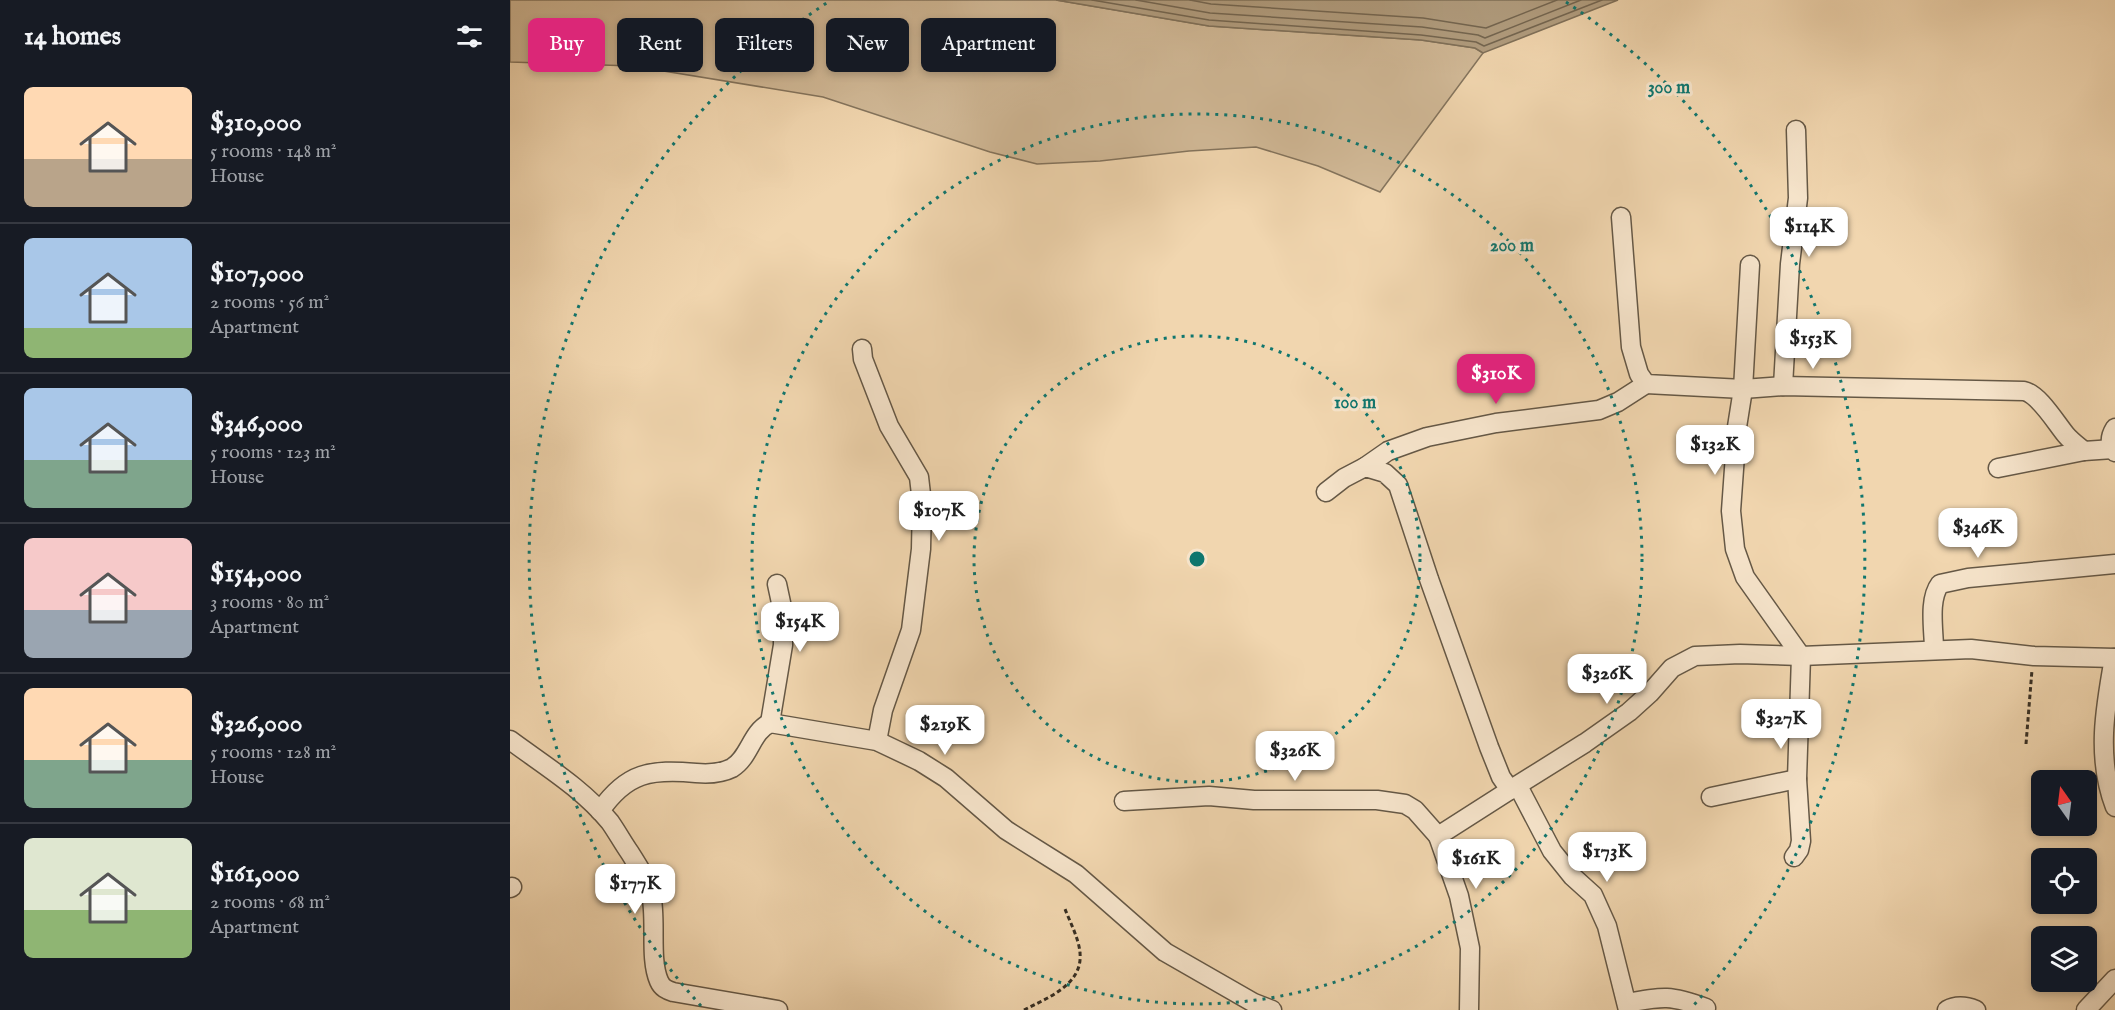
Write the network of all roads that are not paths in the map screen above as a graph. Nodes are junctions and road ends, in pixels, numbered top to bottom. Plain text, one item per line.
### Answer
1 (1796, 130) dead end
2 (1621, 217) dead end
3 (1750, 265) dead end
4 (862, 349) dead end
5 (1646, 384) junction
6 (1783, 386) junction
7 (1743, 389) junction
8 (2115, 428) edge
9 (2114, 450) edge
10 (2084, 451) junction
11 (1365, 467) junction
12 (1998, 468) dead end
13 (1326, 492) dead end
14 (2115, 564) edge
15 (777, 584) dead end
16 (1934, 650) junction
17 (1801, 656) junction
18 (2115, 658) edge
19 (770, 723) junction
20 (510, 740) edge
21 (877, 741) junction
22 (1797, 779) junction
23 (1514, 788) junction
24 (1711, 797) dead end
25 (1124, 801) dead end
26 (2115, 807) edge
27 (600, 811) junction
28 (1438, 836) junction
29 (1794, 857) dead end
30 (2115, 979) edge
31 (1628, 1006) edge
32 (1706, 1008) dead end
33 (778, 1010) edge
34 (1272, 1010) edge
35 (1469, 1010) edge
36 (1947, 1010) edge
37 (1976, 1010) edge
38 (2086, 1010) edge

1 - 6 street
2 - 5 street
3 - 7 street
4 - 21 street
5 - 7 street
5 - 11 street
6 - 7 street
6 - 10 street
7 - 17 street
8 - 9 street
9 - 10 street
10 - 12 street
11 - 13 street
11 - 23 street
14 - 16 street
15 - 19 street
16 - 17 street
16 - 18 street
17 - 22 street
17 - 23 street
18 - 26 street
19 - 21 street
19 - 27 street
20 - 27 street
21 - 34 street
22 - 24 street
22 - 29 street
23 - 28 street
23 - 31 street
25 - 28 street
27 - 33 street
28 - 35 street
30 - 38 street
31 - 32 street
36 - 37 street

